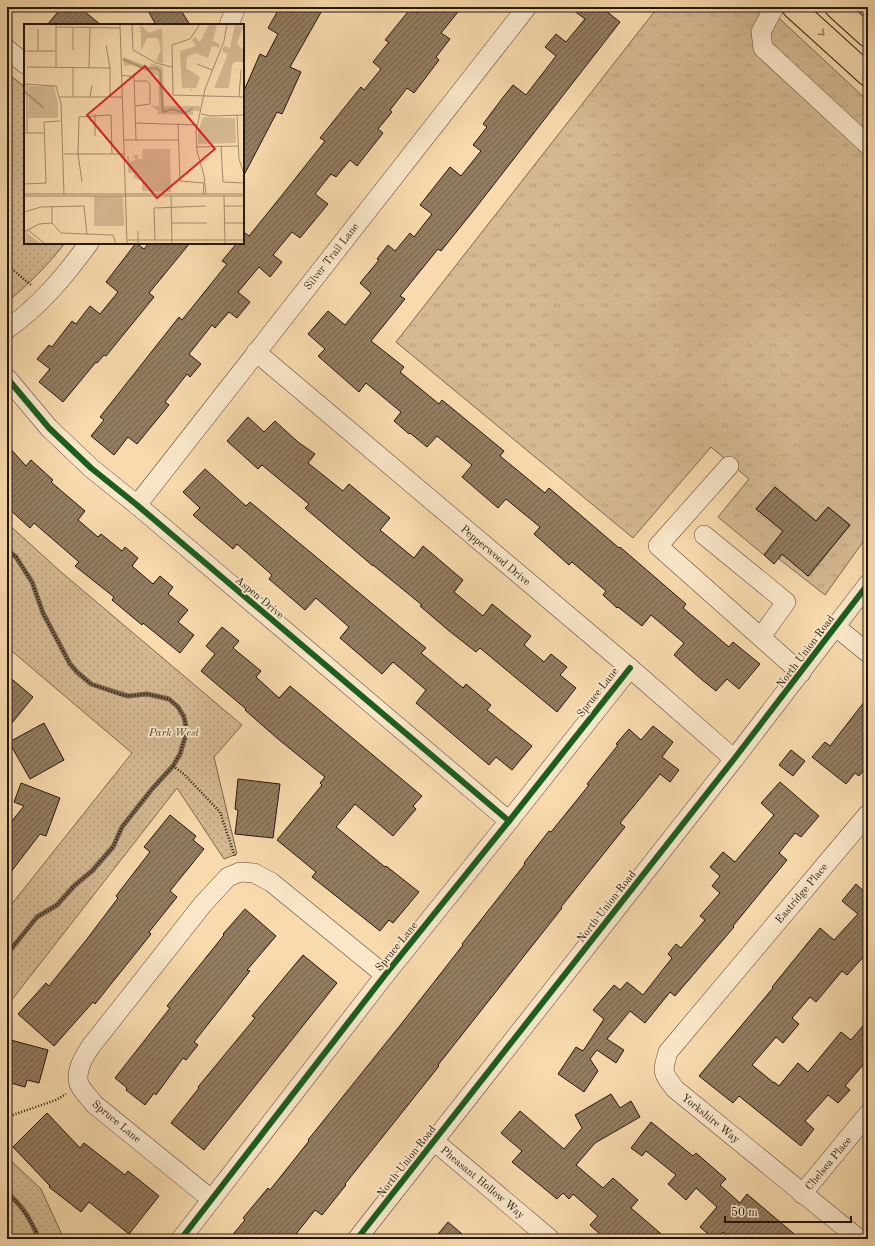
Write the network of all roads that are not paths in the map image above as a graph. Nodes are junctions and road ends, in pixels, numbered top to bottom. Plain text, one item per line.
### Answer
1 (236, 7) edge
2 (527, 7) edge
3 (774, 7) edge
4 (793, 7) edge
5 (836, 7) edge
6 (229, 24) edge
7 (868, 36) edge
8 (7, 50) edge
9 (24, 63) edge
10 (868, 74) edge
11 (868, 145) edge
12 (88, 244) edge
13 (7, 329) edge
14 (256, 352) junction
15 (7, 378) edge
16 (729, 466) dead end
17 (136, 505) junction
18 (704, 535) dead end
19 (868, 584) edge
20 (836, 627) junction
21 (761, 637) junction
22 (868, 654) edge
23 (630, 668) junction
24 (801, 673) junction
25 (734, 759) junction
26 (868, 814) edge
27 (509, 821) junction
28 (735, 972) joint
29 (386, 975) junction
30 (868, 1114) edge
31 (434, 1141) junction
32 (802, 1194) junction
33 (211, 1199) junction
34 (542, 1237) edge
35 (181, 1239) edge
36 (358, 1239) edge
37 (859, 1239) edge

1 - 6 street
2 - 14 street, Silver Trail Lane
3 - 11 street
4 -> 10 main road
5 - 7 main road
8 - 9 street
12 - 13 street
14 - 17 street, Silver Trail Lane
14 - 23 street, Pepperwood Drive
15 - 17 street, Aspen Drive
16 - 21 street
17 - 27 street, Aspen Drive
18 - 21 street
19 - 20 street, North Union Road
20 - 22 street
20 - 24 street, North Union Road
21 - 24 street
23 - 25 street, Pepperwood Drive
23 - 27 street, Spruce Lane
24 - 25 street, North Union Road
25 - 31 street, North Union Road
26 - 28 street, Eastridge Place
27 - 29 street, Spruce Lane
28 - 32 street, Yorkshire Way
29 - 33 street, Spruce Lane
29 - 33 street, Spruce Lane
30 - 32 street, Chelsea Place
31 - 34 street, Pheasant Hollow Way
31 - 36 street, North Union Road
32 - 37 street, Yorkshire Way
33 - 35 street, Spruce Lane

